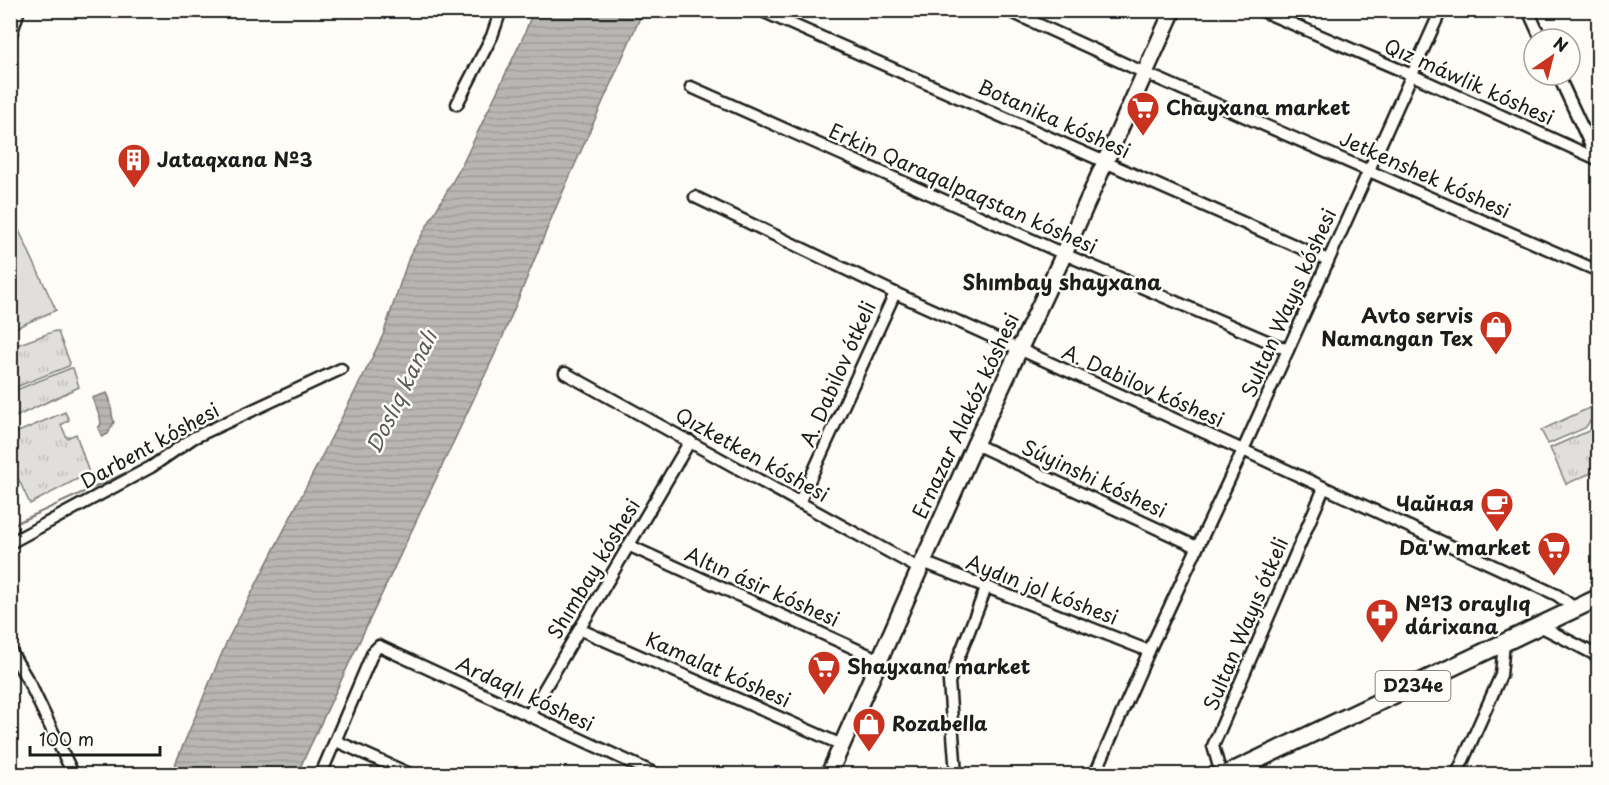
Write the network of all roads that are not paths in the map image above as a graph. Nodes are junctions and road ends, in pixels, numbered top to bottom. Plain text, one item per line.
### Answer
1 (18, 10) edge
2 (501, 10) edge
3 (1007, 10) edge
4 (1173, 10) edge
5 (1260, 10) edge
6 (1441, 10) edge
7 (1528, 10) edge
8 (764, 12) edge
9 (1536, 27) edge
10 (10, 38) edge
11 (1145, 73) junction
12 (1412, 75) junction
13 (691, 87) dead end
14 (1564, 87) edge
15 (457, 104) dead end
16 (1597, 159) edge
17 (1106, 162) junction
18 (1369, 170) junction
19 (694, 197) dead end
20 (1064, 254) junction
21 (1328, 260) junction
22 (1599, 270) edge
23 (895, 293) junction
24 (1020, 350) junction
25 (1288, 350) junction
26 (341, 369) dead end
27 (565, 373) dead end
28 (690, 441) junction
29 (975, 444) junction
30 (1243, 450) junction
31 (1324, 488) junction
32 (800, 502) junction
33 (10, 543) edge
34 (630, 546) junction
35 (1197, 547) junction
36 (922, 566) junction
37 (986, 588) junction
38 (1599, 598) edge
39 (1576, 609) junction
40 (1540, 626) junction
41 (579, 629) junction
42 (1504, 643) junction
43 (10, 650) edge
44 (1149, 651) junction
45 (1599, 656) edge
46 (880, 660) junction
47 (529, 715) junction
48 (336, 741) junction
49 (842, 745) junction
50 (73, 774) edge
51 (321, 774) edge
52 (410, 774) edge
53 (656, 774) edge
54 (829, 774) edge
55 (956, 774) edge
56 (1095, 774) edge
57 (1221, 774) edge
58 (1227, 774) edge
59 (1457, 774) edge

1 - 10 street
2 - 15 street
3 - 11 street, Jetkenshek kóshesi
4 - 11 main road, Ernazar Alakóz kóshesi
5 - 12 street, Qız máwlik kóshesi
6 - 12 street, Sultan Wayıs kóshesi
7 - 9 street
8 - 17 street, Botanika kóshesi
11 - 17 main road, Ernazar Alakóz kóshesi
11 - 18 street, Jetkenshek kóshesi
12 - 16 street, Qız máwlik kóshesi
12 - 18 street, Sultan Wayıs kóshesi
13 - 20 street, Erkin Qaraqalpaqstan kóshesi
14 - 16 street
17 - 20 main road, Ernazar Alakóz kóshesi
17 - 21 street, Botanika kóshesi
18 - 21 street, Sultan Wayıs kóshesi
18 - 22 street, Jetkenshek kóshesi
19 - 23 street, A. Dabilov kóshesi
20 - 24 main road, Ernazar Alakóz kóshesi
20 - 25 street, Erkin Qaraqalpaqstan kóshesi
21 - 25 street, Sultan Wayıs kóshesi
23 - 24 street, A. Dabilov kóshesi
23 - 32 street, A. Dabilov ótkeli
24 - 29 main road, Ernazar Alakóz kóshesi
24 - 30 street, A. Dabilov kóshesi
25 - 30 street, Sultan Wayıs kóshesi
26 - 33 street, Darbent kóshesi
27 - 28 street, Qızketken kóshesi
28 - 32 street, Qızketken kóshesi
28 - 34 street, Shımbay kóshesi
29 - 35 street, Súyinshi kóshesi
29 - 36 main road, Ernazar Alakóz kóshesi
30 - 31 street, A. Dabilov kóshesi
30 - 35 street, Sultan Wayıs kóshesi
31 - 39 street, A. Dabilov kóshesi
31 - 57 street, Sultan Wayıs ótkeli
32 - 36 street, Qızketken kóshesi
34 - 41 street, Shımbay kóshesi
34 - 46 street, Altın ásir kóshesi
35 - 44 street, Sultan Wayıs kóshesi
36 - 37 street, Aydın jol kóshesi
36 - 46 main road, Ernazar Alakóz kóshesi
37 - 44 street, Aydın jol kóshesi
37 - 55 street
38 - 39 main road, D234e
39 - 40 main road, D234e
40 - 42 main road, D234e
40 - 45 street
41 - 47 street, Shımbay kóshesi
41 - 49 street, Kamalat kóshesi
42 - 58 main road, D234e
42 - 59 street
43 - 50 street
44 - 56 street, Sultan Wayıs kóshesi
46 - 49 main road, Ernazar Alakóz kóshesi
47 - 48 street, Ardaqlı kóshesi
47 - 53 street, Ardaqlı kóshesi
48 - 51 street
48 - 52 street
49 - 54 main road, Ernazar Alakóz kóshesi

